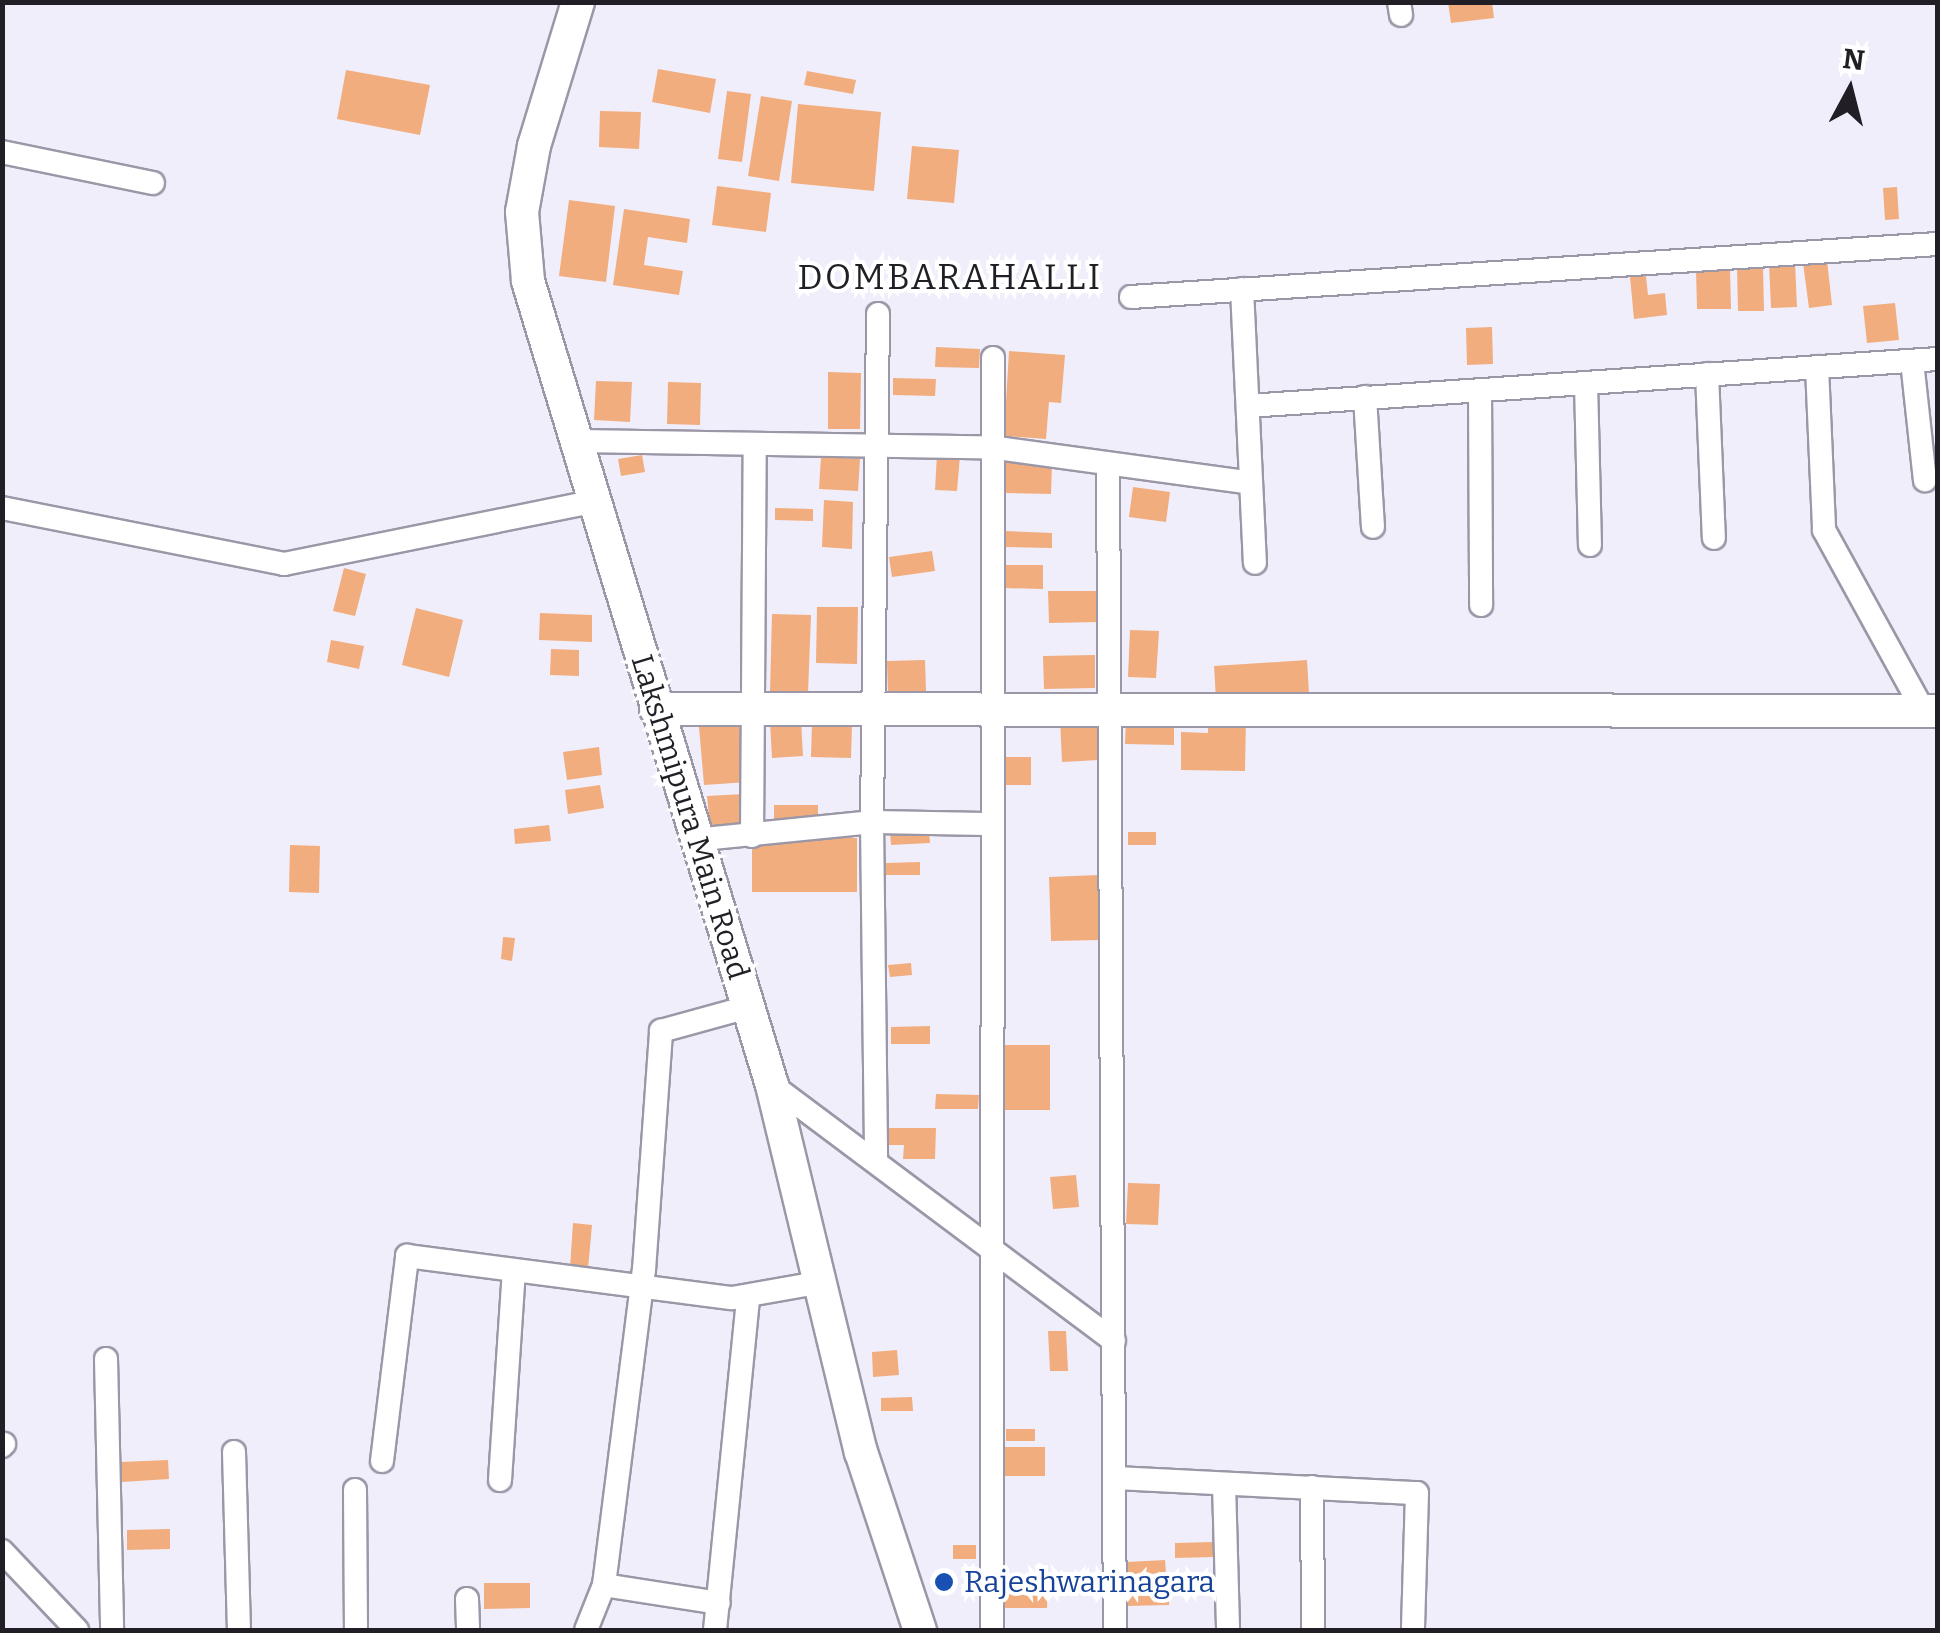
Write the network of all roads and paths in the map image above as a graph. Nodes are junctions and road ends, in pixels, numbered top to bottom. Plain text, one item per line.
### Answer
1 (578, 2) edge
2 (2, 152) edge
3 (152, 183) dead end
4 (1938, 244) edge
5 (1242, 289) junction
6 (1131, 296) dead end
7 (878, 314) dead end
8 (994, 358) dead end
9 (1938, 359) edge
10 (1912, 361) junction
11 (1817, 367) junction
12 (1707, 374) junction
13 (1586, 383) junction
14 (1480, 390) junction
15 (1365, 398) junction
16 (1248, 406) junction
17 (574, 442) junction
18 (755, 444) junction
19 (876, 446) junction
20 (997, 448) junction
21 (1108, 464) junction
22 (1925, 480) dead end
23 (1251, 483) junction
24 (591, 502) junction
25 (2, 508) edge
26 (1372, 527) dead end
27 (1714, 538) dead end
28 (1590, 545) dead end
29 (1255, 563) dead end
30 (1481, 605) dead end
31 (1108, 709) junction
32 (656, 710) junction
33 (869, 710) junction
34 (990, 710) junction
35 (753, 711) junction
36 (1931, 712) edge
37 (872, 822) junction
38 (988, 824) junction
39 (752, 836) junction
40 (693, 840) junction
41 (748, 1008) junction
42 (772, 1084) junction
43 (876, 1158) junction
44 (987, 1244) junction
45 (514, 1270) junction
46 (823, 1282) junction
47 (638, 1286) junction
48 (748, 1298) junction
49 (1114, 1341) junction
50 (106, 1359) dead end
51 (234, 1452) dead end
52 (382, 1461) dead end
53 (1117, 1478) junction
54 (500, 1480) dead end
55 (1224, 1484) junction
56 (1312, 1487) junction
57 (355, 1490) dead end
58 (2, 1551) edge
59 (604, 1585) junction
60 (467, 1599) dead end
61 (719, 1603) junction
62 (77, 1630) edge
63 (112, 1630) edge
64 (239, 1630) edge
65 (356, 1630) edge
66 (468, 1630) edge
67 (586, 1630) edge
68 (715, 1630) edge
69 (920, 1630) edge
70 (992, 1630) edge
71 (1115, 1630) edge
72 (1228, 1630) edge
73 (1314, 1630) edge
74 (1414, 1630) edge

1 - 17 main road, Lakshmipura Main Road
2 - 3 street
4 - 5 street
5 - 6 street
5 - 16 street
7 - 19 street
8 - 20 street
9 - 10 street
10 - 11 street
10 - 22 street
11 - 12 street
11 - 36 street
12 - 13 street
12 - 27 street
13 - 14 street
13 - 28 street
14 - 15 street
14 - 30 street
15 - 16 street
15 - 26 street
16 - 23 street
17 - 18 street
17 - 24 main road, Lakshmipura Main Road
18 - 19 street
18 - 35 street
19 - 20 street
19 - 33 street
20 - 21 street
20 - 34 street
21 - 23 street
21 - 31 street
23 - 29 street
24 - 25 street
24 - 32 main road, Lakshmipura Main Road
31 - 34 main road
31 - 36 main road
31 - 49 street
32 - 35 main road
32 - 40 main road, Lakshmipura Main Road
33 - 34 main road
33 - 35 main road
33 - 37 street
34 - 38 street
35 - 39 street
37 - 38 street
37 - 39 street
37 - 43 street
38 - 44 street
39 - 40 street
40 - 41 main road, Lakshmipura Main Road
41 - 42 main road, Lakshmipura Main Road
41 - 47 street
42 - 43 street
42 - 46 main road, Lakshmipura Main Road
43 - 44 street
44 - 49 street
44 - 70 street
45 - 47 street
45 - 52 street
45 - 54 street
46 - 48 street
46 - 69 main road, Lakshmipura Main Road
47 - 48 street
47 - 59 street
48 - 61 street
49 - 53 street
50 - 63 street
51 - 64 street
53 - 55 street
53 - 71 street
55 - 56 street
55 - 72 street
56 - 73 street
56 - 74 street
57 - 65 street
58 - 62 street
59 - 61 street
59 - 67 street
60 - 66 street
61 - 68 street

